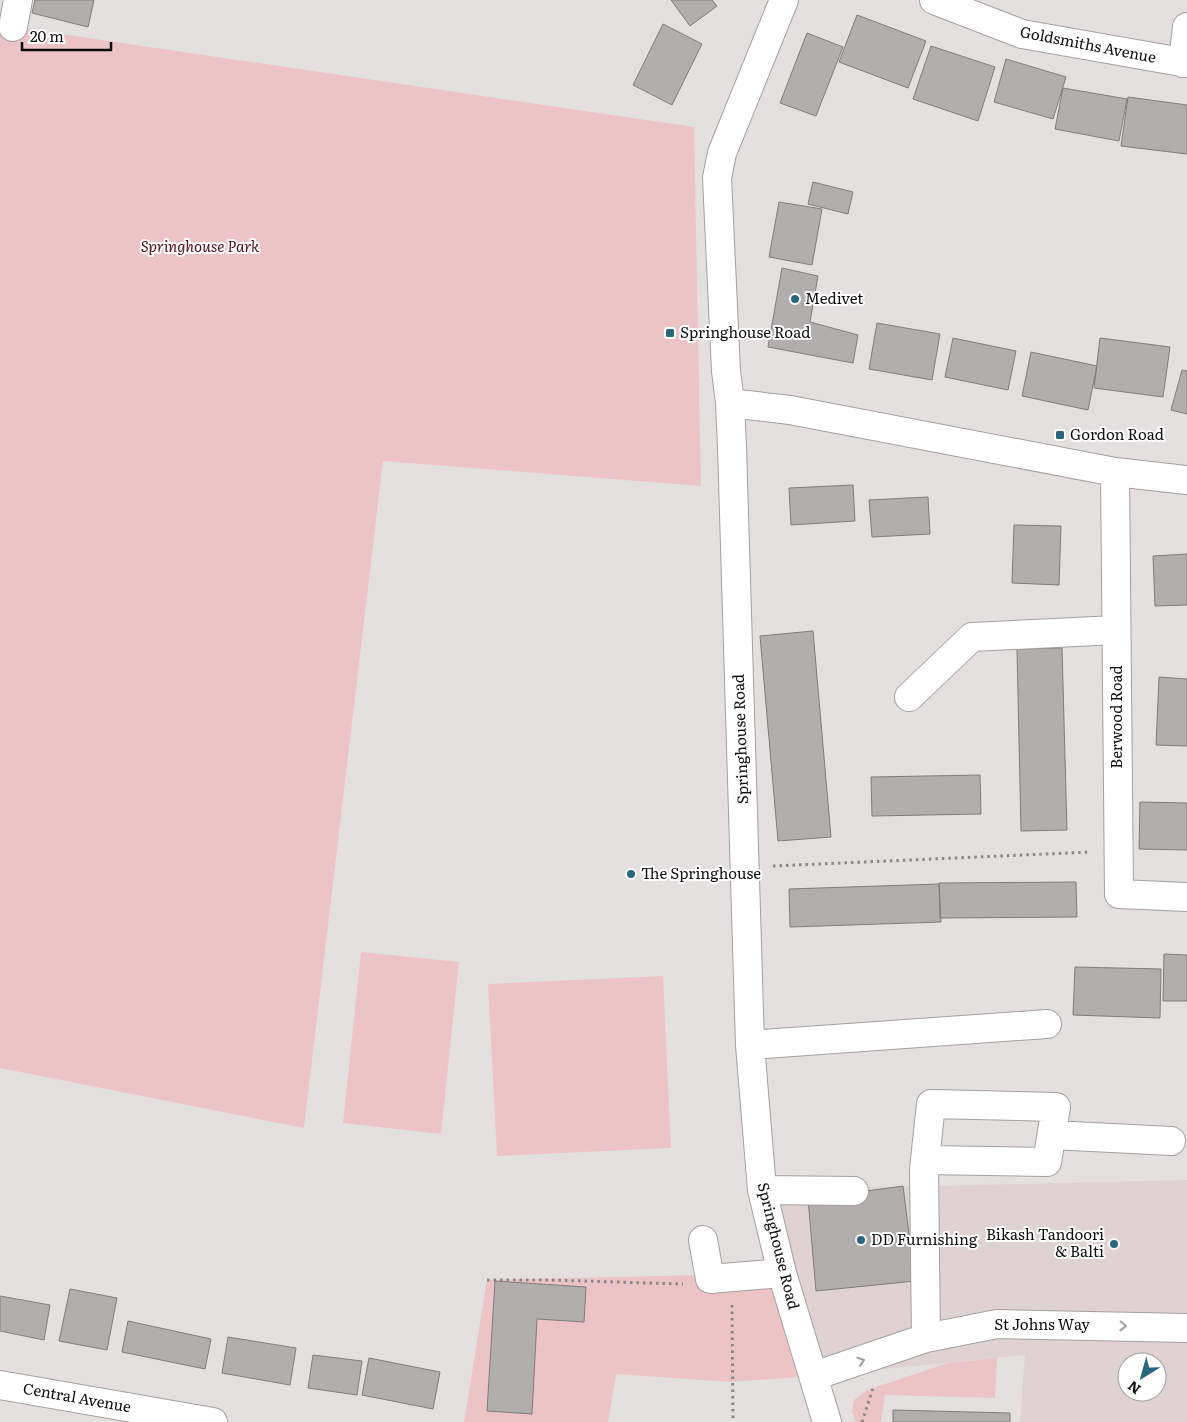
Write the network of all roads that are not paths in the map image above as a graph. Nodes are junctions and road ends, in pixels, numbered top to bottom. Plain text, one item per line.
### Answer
1 (18, 0) edge
2 (784, 0) edge
3 (934, 0) edge
4 (13, 27) dead end
5 (1187, 27) edge
6 (1185, 63) edge
7 (730, 403) junction
8 (1115, 472) junction
9 (1187, 480) edge
10 (1116, 630) junction
11 (909, 697) dead end
12 (1187, 896) edge
13 (1047, 1024) dead end
14 (750, 1045) junction
15 (1052, 1135) junction
16 (1171, 1140) dead end
17 (926, 1160) junction
18 (762, 1190) junction
19 (854, 1191) dead end
20 (703, 1240) dead end
21 (782, 1272) junction
22 (1187, 1328) edge
23 (926, 1338) junction
24 (814, 1376) junction
25 (0, 1385) edge
26 (213, 1422) edge
27 (827, 1422) edge

1 - 4 street
2 - 7 street, Springhouse Road
3 - 6 street, Goldsmiths Avenue
5 - 6 street
7 - 8 street
7 - 14 street, Springhouse Road
8 - 9 street
8 - 10 street, Berwood Road
10 - 11 street
10 - 12 street, Berwood Road
13 - 14 street
14 - 18 street, Springhouse Road
15 - 16 street
15 - 17 street
15 - 17 street
17 - 23 street
18 - 19 street
18 - 21 street, Springhouse Road
20 - 21 street
21 - 24 street, Springhouse Road
23 -> 22 street, St Johns Way
24 -> 23 street, St Johns Way
24 - 27 street, Springhouse Road
25 - 26 street, Central Avenue

